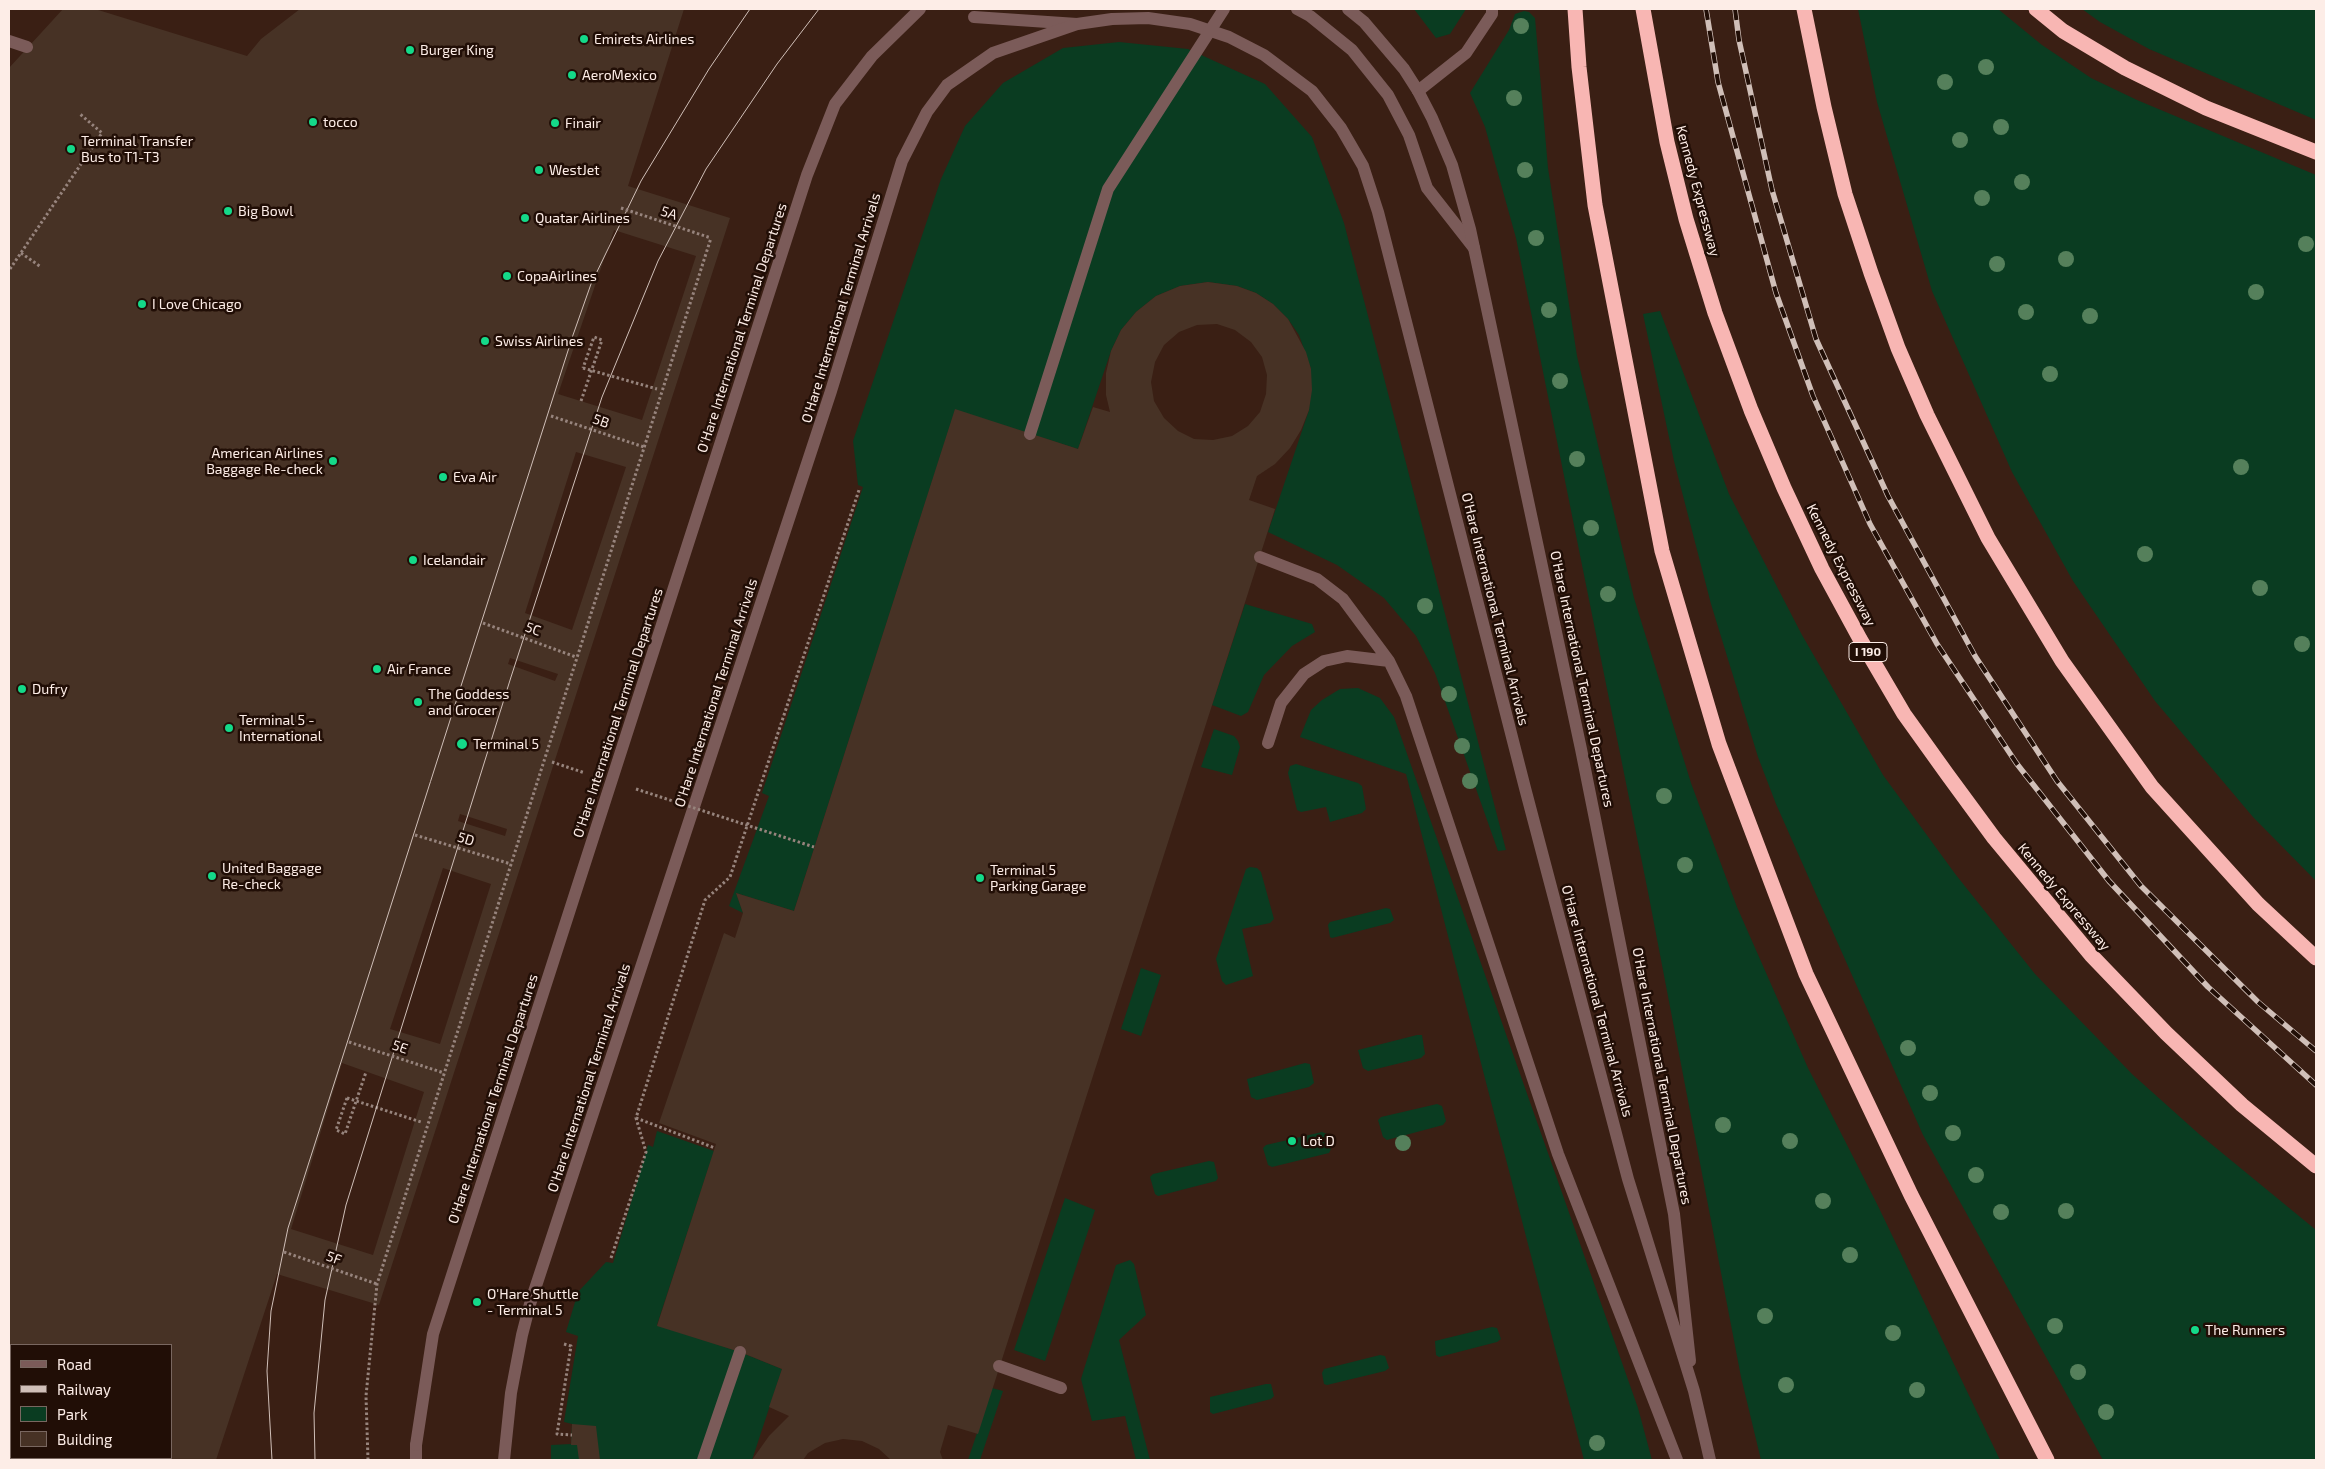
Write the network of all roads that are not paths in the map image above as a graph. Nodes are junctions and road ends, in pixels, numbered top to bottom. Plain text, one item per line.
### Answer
1 (920, 9) edge
2 (1224, 9) edge
3 (1296, 9) edge
4 (1348, 9) edge
5 (1492, 9) edge
6 (1575, 9) edge
7 (1642, 9) edge
8 (1804, 9) edge
9 (2036, 9) edge
10 (974, 17) dead end
11 (1077, 24) junction
12 (9, 41) edge
13 (27, 47) dead end
14 (1418, 91) junction
15 (2316, 152) edge
16 (1474, 248) junction
17 (1030, 434) dead end
18 (1260, 557) dead end
19 (1389, 661) junction
20 (1268, 743) dead end
21 (2316, 958) edge
22 (2316, 1166) edge
23 (740, 1352) dead end
24 (999, 1366) dead end
25 (1060, 1388) dead end
26 (1694, 1391) junction
27 (416, 1460) edge
28 (504, 1460) edge
29 (703, 1460) edge
30 (1677, 1460) edge
31 (1710, 1460) edge
32 (2047, 1460) edge

1 - 27 street, O'Hare International Terminal Departures, bridge
2 - 17 street, bridge
3 - 16 street
4 - 14 street, O'Hare International Terminal Departures
5 - 14 street
6 - 32 highway
7 - 22 highway, Kennedy Expressway / I 190
8 - 21 highway
9 - 15 highway
10 - 11 street, O'Hare International Terminal Arrivals
11 - 26 street, O'Hare International Terminal Arrivals
11 - 28 street, O'Hare International Terminal Arrivals
12 - 13 street
14 - 16 street, O'Hare International Terminal Departures
16 - 26 street, O'Hare International Terminal Departures
18 - 19 street
19 - 20 street
19 - 30 street
23 - 29 street
24 - 25 street
26 - 31 street

